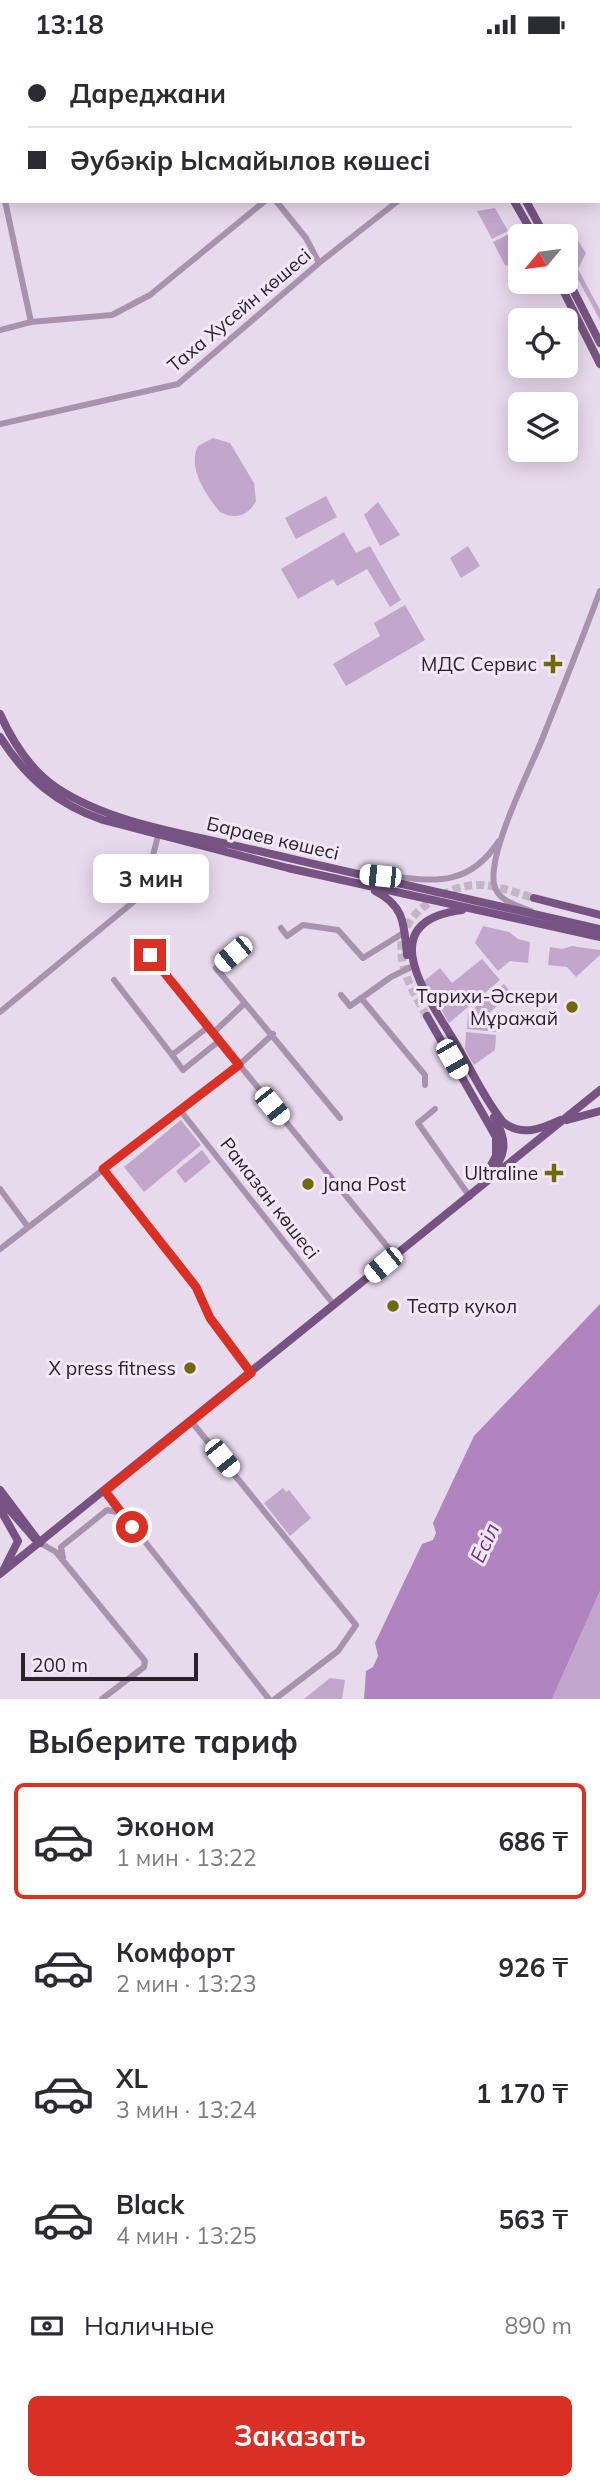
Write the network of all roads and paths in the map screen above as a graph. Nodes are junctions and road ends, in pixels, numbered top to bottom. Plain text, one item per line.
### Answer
1 (5, 203) edge
2 (263, 203) edge
3 (278, 203) edge
4 (395, 203) edge
5 (515, 203) edge
6 (528, 204) edge
7 (527, 224) edge
8 (539, 224) edge
9 (319, 263) junction
10 (565, 294) edge
11 (575, 294) edge
12 (31, 322) junction
13 (0, 330) edge
14 (600, 343) edge
15 (600, 363) edge
16 (0, 424) edge
17 (600, 591) edge
18 (0, 714) edge
19 (2, 736) edge
20 (159, 831) junction
21 (502, 837) junction
22 (315, 864) junction
23 (357, 873) junction
24 (312, 874) junction
25 (363, 885) junction
26 (534, 898) tunnel mouth
27 (470, 909) junction
28 (600, 915) edge
29 (553, 919) junction
30 (281, 928) dead end
31 (600, 929) edge
32 (405, 932) junction
33 (600, 937) edge
34 (233, 954) dead end
35 (150, 955) dead end
36 (411, 967) junction
37 (114, 980) dead end
38 (341, 995) dead end
39 (361, 998) junction
40 (245, 1003) junction
41 (0, 1011) edge
42 (427, 1016) tunnel mouth
43 (210, 1030) junction
44 (273, 1034) junction
45 (219, 1041) junction
46 (173, 1055) junction
47 (239, 1065) junction
48 (425, 1086) dead end
49 (600, 1090) edge
50 (600, 1099) edge
51 (435, 1109) dead end
52 (180, 1110) junction
53 (600, 1111) edge
54 (576, 1112) junction
55 (340, 1118) dead end
56 (564, 1121) junction
57 (103, 1169) junction
58 (482, 1183) junction
59 (0, 1189) edge
60 (470, 1197) junction
61 (28, 1227) junction
62 (0, 1249) edge
63 (395, 1256) junction
64 (334, 1305) junction
65 (251, 1373) junction
66 (191, 1421) junction
67 (0, 1490) edge
68 (106, 1490) junction
69 (0, 1499) edge
70 (0, 1509) edge
71 (121, 1513) junction
72 (40, 1543) junction
73 (65, 1563) junction
74 (1, 1573) edge
75 (102, 1699) edge
76 (269, 1699) edge
77 (275, 1699) edge

1 - 12 street
2 - 12 street
3 - 9 street
4 - 9 street, Таха Хусейн көшесі
5 - 7 main road
6 - 8 main road
9 - 16 street, Таха Хусейн көшесі
10 - 15 main road
11 - 14 main road
12 - 13 street
17 - 21 street
18 - 19 main road, Бараев көшесі
19 - 20 main road, Бараев көшесі
20 - 22 main road, Бараев көшесі
20 - 24 main road, Бараев көшесі
20 - 41 street
21 - 23 street
21 - 29 street
22 - 23 main road, Бараев көшесі
22 - 24 main road
23 - 29 main road, Бараев көшесі
24 - 25 main road, Бараев көшесі
25 - 27 main road, Бараев көшесі
25 - 32 main road
26 - 28 main road
27 - 33 main road, Бараев көшесі
27 - 36 main road
29 - 31 main road, Бараев көшесі
30 - 32 street
32 - 36 main road
34 - 40 street
35 - 43 street
36 - 39 street
36 - 54 main road
36 - 58 main road
37 - 46 street
38 - 39 street
39 - 48 street
40 - 43 street
40 - 44 street
42 - 58 main road
43 - 45 street
43 - 46 street
44 - 47 street
44 - 55 street
45 - 46 street
45 - 47 street
47 - 52 street
47 - 63 street
49 - 54 main road
50 - 56 main road
51 - 60 street
52 - 57 street
52 - 64 street, Рамазан көшесі
53 - 56 main road
54 - 56 main road
56 - 60 main road
57 - 61 street
57 - 65 street
58 - 60 main road
59 - 61 street
60 - 63 main road
61 - 62 street
63 - 64 main road
64 - 65 main road
65 - 66 main road
66 - 68 main road
66 - 77 street
67 - 72 main road
68 - 71 street
68 - 72 main road
69 - 72 main road
70 - 74 main road
71 - 73 street
71 - 76 street
72 - 73 street
72 - 74 main road
73 - 75 street

